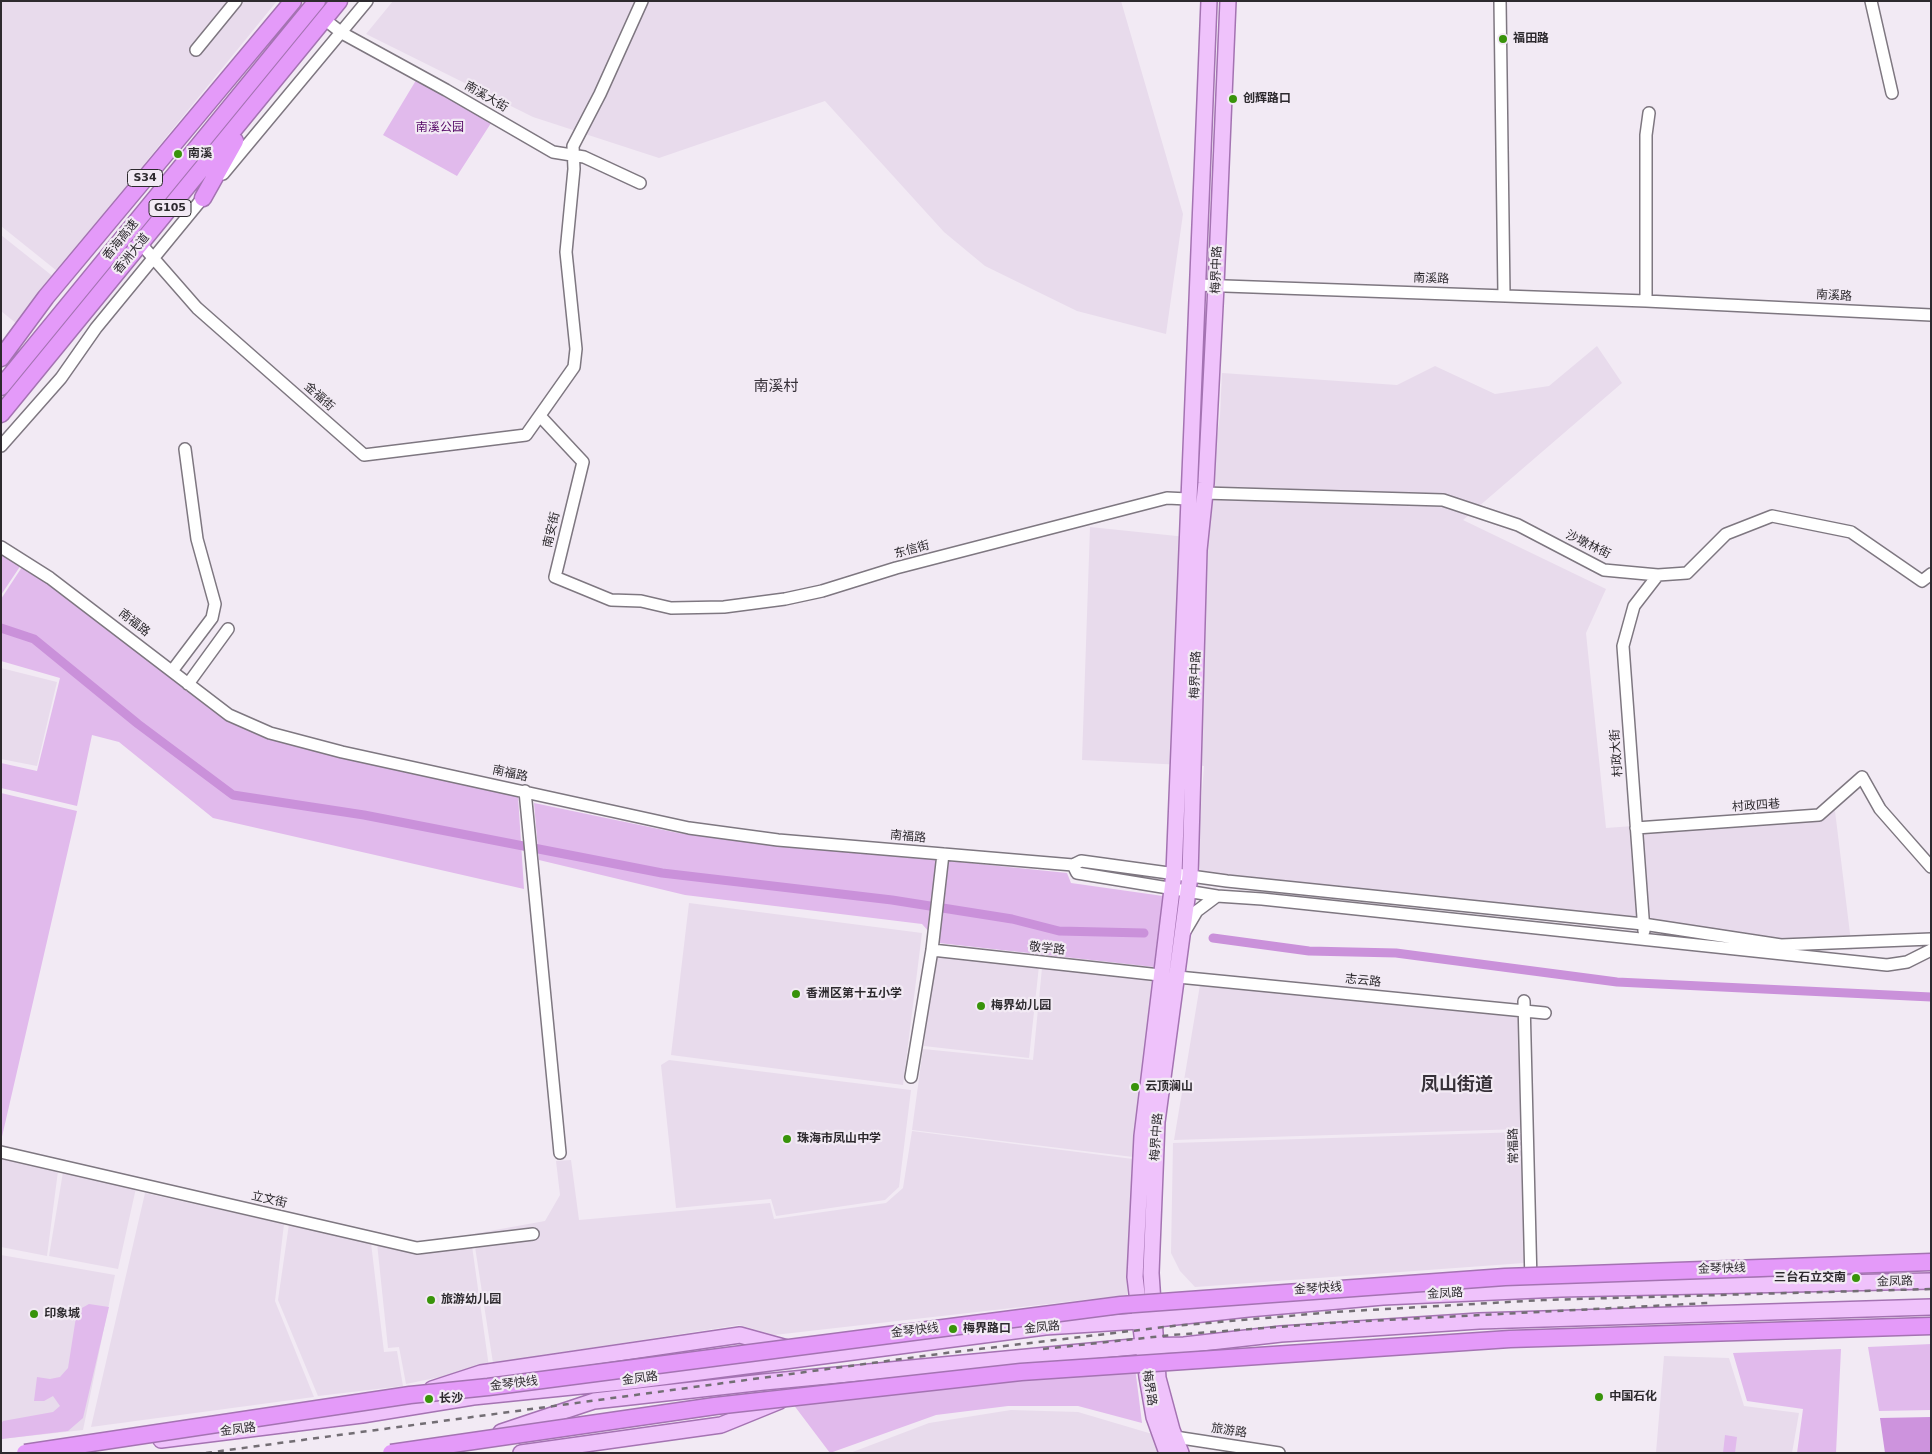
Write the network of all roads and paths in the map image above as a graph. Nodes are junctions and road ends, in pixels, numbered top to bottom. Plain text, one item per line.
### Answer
1 (236, 1) edge
2 (292, 1) edge
3 (312, 1) edge
4 (318, 1) edge
5 (339, 1) edge
6 (367, 1) edge
7 (642, 1) edge
8 (1209, 1) edge
9 (1228, 1) edge
10 (1500, 1) edge
11 (1871, 1) edge
12 (324, 19) junction
13 (342, 33) junction
14 (196, 50) dead end
15 (1892, 93) dead end
16 (256, 103) junction
17 (1649, 113) dead end
18 (574, 157) junction
19 (640, 183) dead end
20 (203, 198) junction
21 (141, 244) junction
22 (154, 256) junction
23 (1197, 285) junction
24 (1216, 286) junction
25 (1504, 295) junction
26 (1646, 301) junction
27 (1931, 315) edge
28 (20, 354) junction
29 (1, 358) edge
30 (1, 369) edge
31 (1, 377) edge
32 (1, 386) edge
33 (1, 414) edge
34 (540, 416) junction
35 (1, 446) edge
36 (185, 449) dead end
37 (1204, 493) junction
38 (1188, 499) junction
39 (2, 546) edge
40 (1931, 574) edge
41 (1658, 575) junction
42 (641, 601) joint
43 (228, 629) dead end
44 (172, 672) junction
45 (188, 684) junction
46 (525, 791) junction
47 (1636, 828) junction
48 (943, 854) junction
49 (1073, 865) junction
50 (1931, 866) edge
51 (1174, 873) junction
52 (1190, 876) junction
53 (1172, 890) junction
54 (1188, 893) junction
55 (1218, 896) junction
56 (1643, 924) junction
57 (1184, 933) junction
58 (1931, 938) edge
59 (1644, 939) junction
60 (932, 950) junction
61 (1931, 950) edge
62 (1160, 976) junction
63 (1178, 977) junction
64 (1157, 1005) junction
65 (1174, 1006) junction
66 (1524, 1006) junction
67 (1545, 1013) dead end
68 (910, 1077) dead end
69 (1, 1152) edge
70 (560, 1153) dead end
71 (533, 1234) dead end
72 (1931, 1262) edge
73 (1931, 1281) edge
74 (1151, 1288) junction
75 (1531, 1290) junction
76 (1931, 1307) edge
77 (1179, 1317) junction
78 (1155, 1320) junction
79 (1139, 1321) junction
80 (1931, 1326) edge
81 (1150, 1346) junction
82 (1184, 1346) junction
83 (817, 1356) junction
84 (847, 1374) junction
85 (1158, 1378) junction
86 (410, 1396) junction
87 (1175, 1437) junction
88 (443, 1452) edge
89 (25, 1453) edge
90 (69, 1453) edge
91 (390, 1453) edge
92 (521, 1453) edge
93 (1167, 1453) edge
94 (1181, 1453) edge
95 (1279, 1453) edge

1 - 14 street
2 - 29 highway, 香海高速 / S34
3 - 28 highway, 香洲大道 / G105
4 - 32 highway, 香海高速 / S34
5 - 12 highway, 香洲大道 / G105
6 - 13 street
7 - 18 street
8 - 23 main road, 梅界中路
9 - 24 main road, 梅界中路
10 - 25 street
11 - 15 street
12 - 13 street, 南溪大街
12 - 16 highway, 香洲大道 / G105
13 - 18 street, 南溪大街
13 - 20 street
16 - 20 highway
16 - 21 highway, 香洲大道 / G105
17 - 26 street
18 - 19 street, 南溪大街
18 - 34 street
20 - 22 street
21 - 22 street, 金福街
21 - 33 highway, 香洲大道 / G105
22 - 34 street, 金福街
22 - 35 street
23 - 24 street, 南溪路
23 - 38 main road, 梅界中路
24 - 25 street, 南溪路
24 - 37 main road, 梅界中路
25 - 26 street, 南溪路
26 - 27 street, 南溪路
28 - 30 highway
28 - 31 highway, 香洲大道 / G105
34 - 42 street, 南安街
36 - 44 street
37 - 41 street, 沙墩林街
37 - 52 main road, 梅界中路
38 - 42 street, 东信街
38 - 51 main road, 梅界中路
39 - 44 street, 南福路
40 - 41 street, 沙墩林街
41 - 47 street, 村政大街
43 - 45 street
44 - 45 street, 南福路
45 - 46 street, 南福路
46 - 48 street, 南福路
46 - 70 street
47 - 50 street, 村政四巷
47 - 56 street, 村政大街
48 - 49 street, 南福路
48 - 60 street
49 - 51 street
49 - 53 street
51 - 52 street
51 - 53 main road, 梅界中路
52 - 54 main road, 梅界中路
52 - 56 street
53 - 54 street
53 - 62 main road, 梅界中路
54 - 55 street
54 - 57 main road, 梅界中路
55 - 57 street
55 - 59 street
56 - 58 street
56 - 59 street, 村政大街
57 - 63 main road, 梅界中路
59 - 61 street
60 - 62 street, 敬学路
60 - 68 street
62 - 64 main road, 梅界中路
63 - 65 main road, 梅界中路
63 - 66 street, 志云路
64 - 65 street
64 - 79 main road, 梅界中路
65 - 74 main road, 梅界中路
66 - 67 street, 志云路
66 - 75 street, 常福路
69 - 71 street, 立文街
72 - 86 highway, 金琴快线, bridge
73 - 75 main road, 金凤路
74 - 77 main road
74 - 78 main road, 梅界中路
75 - 77 main road, 金凤路
76 - 82 main road, 金凤路
77 - 78 main road, 金凤路
78 - 79 main road, 金凤路
78 - 81 main road, 梅界中路
79 - 81 main road, 梅界路
79 - 83 main road, 金凤路
80 - 91 highway, bridge
81 - 82 main road, 金凤路
81 - 84 main road, 金凤路
81 - 85 main road
81 - 93 main road, 梅界路
82 - 85 main road
83 - 86 main road, bridge
83 - 90 main road, 金凤路
84 - 88 main road, 金凤路
84 - 92 main road, bridge
85 - 87 main road
86 - 89 highway, 金琴快线, bridge
87 - 94 main road
87 - 95 street, 旅游路

